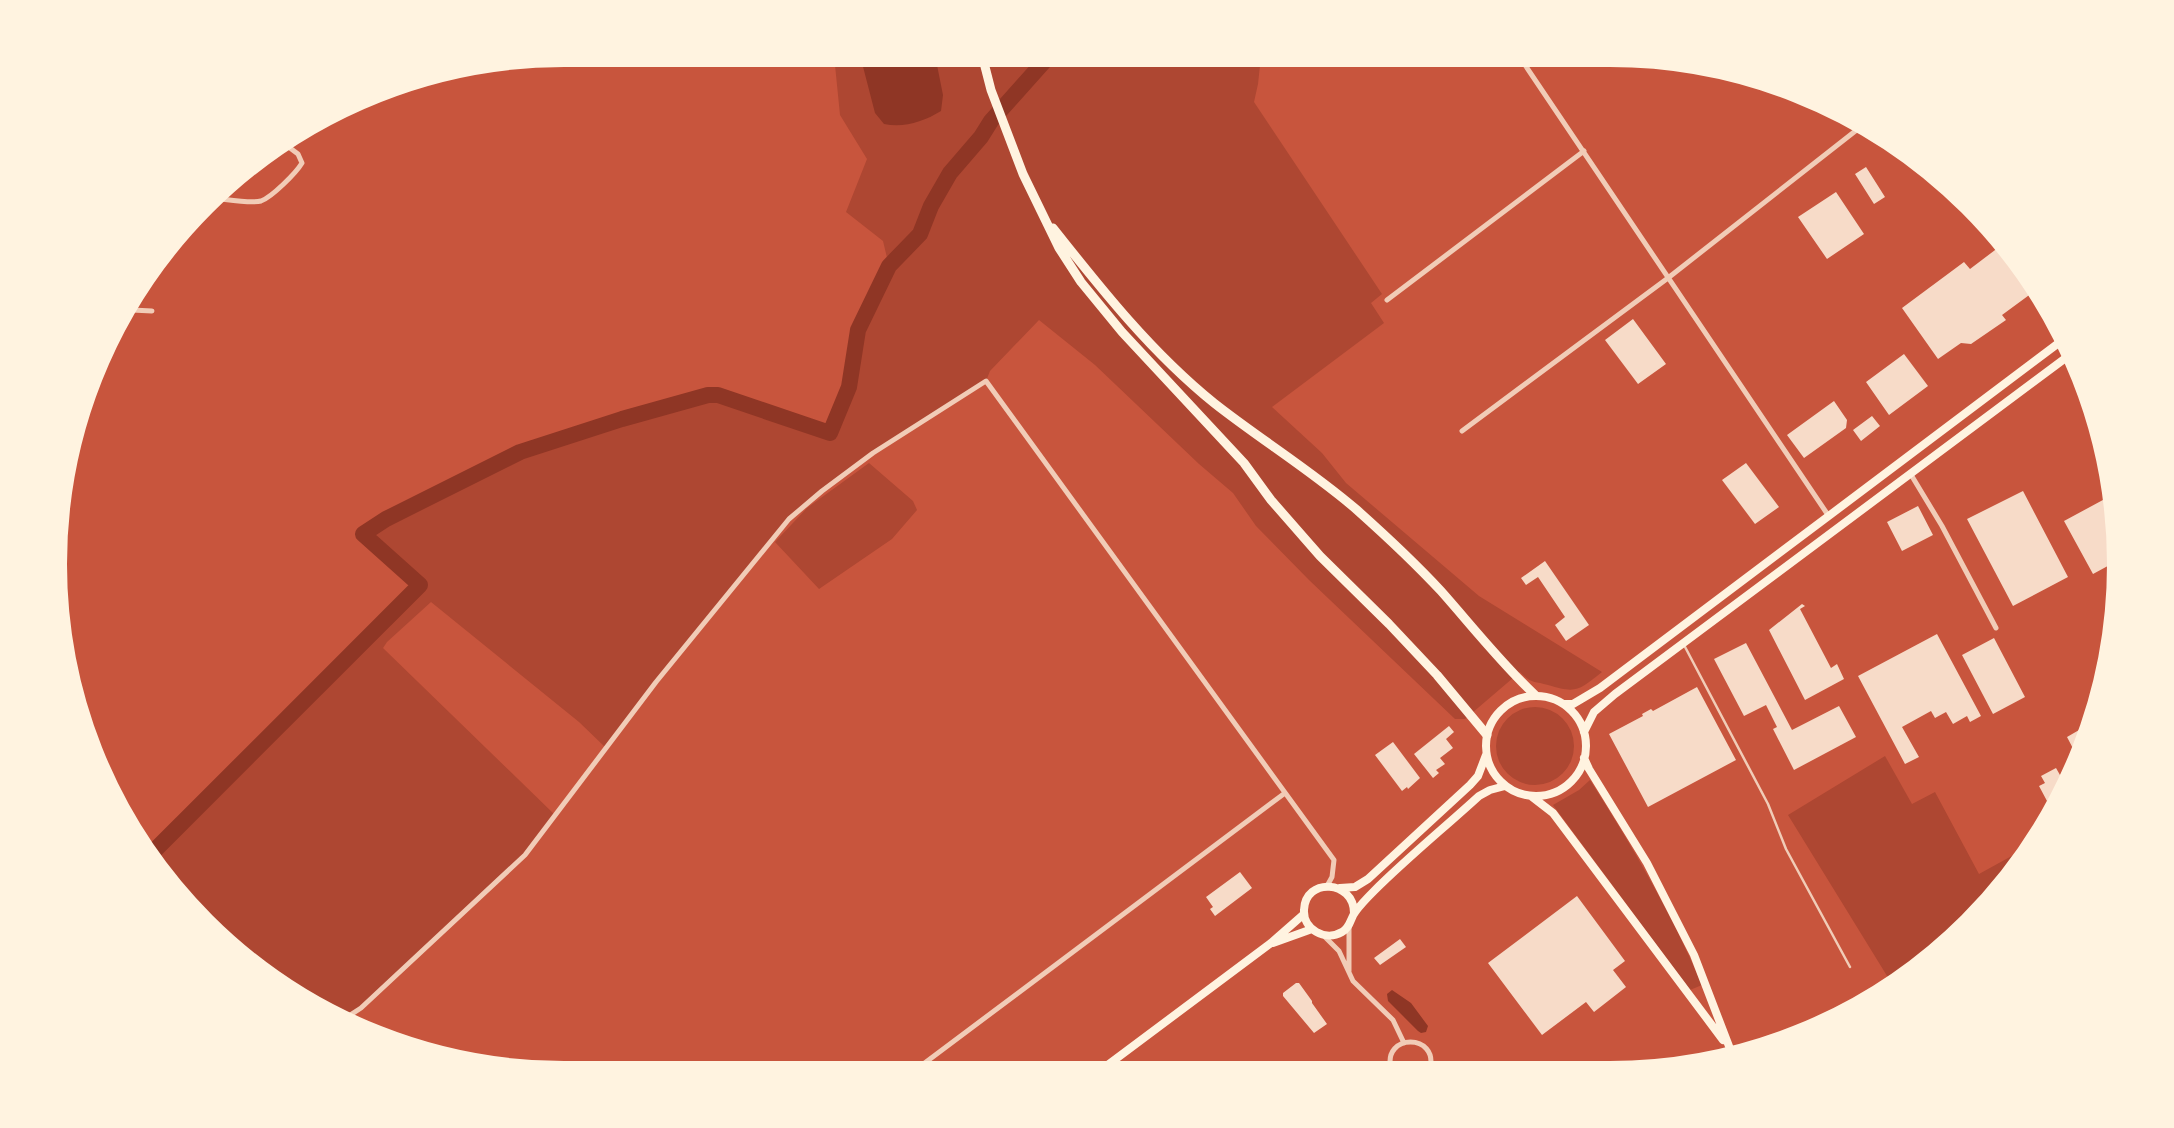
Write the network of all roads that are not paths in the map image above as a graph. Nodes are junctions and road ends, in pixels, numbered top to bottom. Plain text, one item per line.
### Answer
1 (984, 64) edge
2 (1524, 64) edge
3 (1857, 129) edge
4 (288, 147) edge
5 (1584, 151) junction
6 (222, 199) edge
7 (1042, 214) junction
8 (1668, 278) junction
9 (1387, 300) dead end
10 (133, 310) edge
11 (152, 311) dead end
12 (2059, 342) edge
13 (2066, 358) edge
14 (1462, 431) dead end
15 (1910, 473) junction
16 (1828, 515) junction
17 (1996, 628) dead end
18 (1684, 644) junction
19 (1535, 695) junction
20 (1564, 704) junction
21 (1584, 732) junction
22 (1487, 735) junction
23 (1486, 754) junction
24 (1584, 758) junction
25 (1505, 786) junction
26 (1285, 793) junction
27 (1531, 796) junction
28 (1327, 886) junction
29 (1340, 888) junction
30 (1354, 912) junction
31 (1304, 914) junction
32 (1349, 926) junction
33 (1312, 930) junction
34 (1324, 935) junction
35 (1271, 944) junction
36 (1850, 967) dead end
37 (1349, 971) junction
38 (349, 1016) edge
39 (1404, 1043) junction
40 (1730, 1049) edge
41 (1730, 1049) edge
42 (923, 1064) edge
43 (1110, 1064) edge
44 (1391, 1064) edge
45 (1430, 1064) edge

1 - 7 highway
2 - 5 street
3 - 8 street
4 - 6 street
5 - 8 street
5 - 9 street
7 - 19 highway
7 - 22 highway
8 - 14 street
8 - 16 street
10 - 11 street
12 - 16 main road
13 - 15 main road
15 - 17 street
15 - 18 main road
16 - 20 main road
18 - 21 main road
18 - 36 lane
19 - 20 main road
19 - 22 main road
20 - 21 main road
21 - 24 main road
22 - 23 main road
23 - 25 main road
23 - 29 main road
24 - 27 main road
24 - 40 main road
25 - 27 main road
25 - 30 main road
26 - 28 street
26 - 38 street
26 - 42 street
27 - 41 main road
28 - 29 main road
28 - 31 main road
29 - 30 main road
30 - 32 main road
31 - 33 main road
31 - 35 main road
32 - 34 main road
32 - 37 street
33 - 34 main road
33 - 35 main road
34 - 37 street
35 - 43 main road
37 - 39 street
39 - 44 street
39 - 45 street

